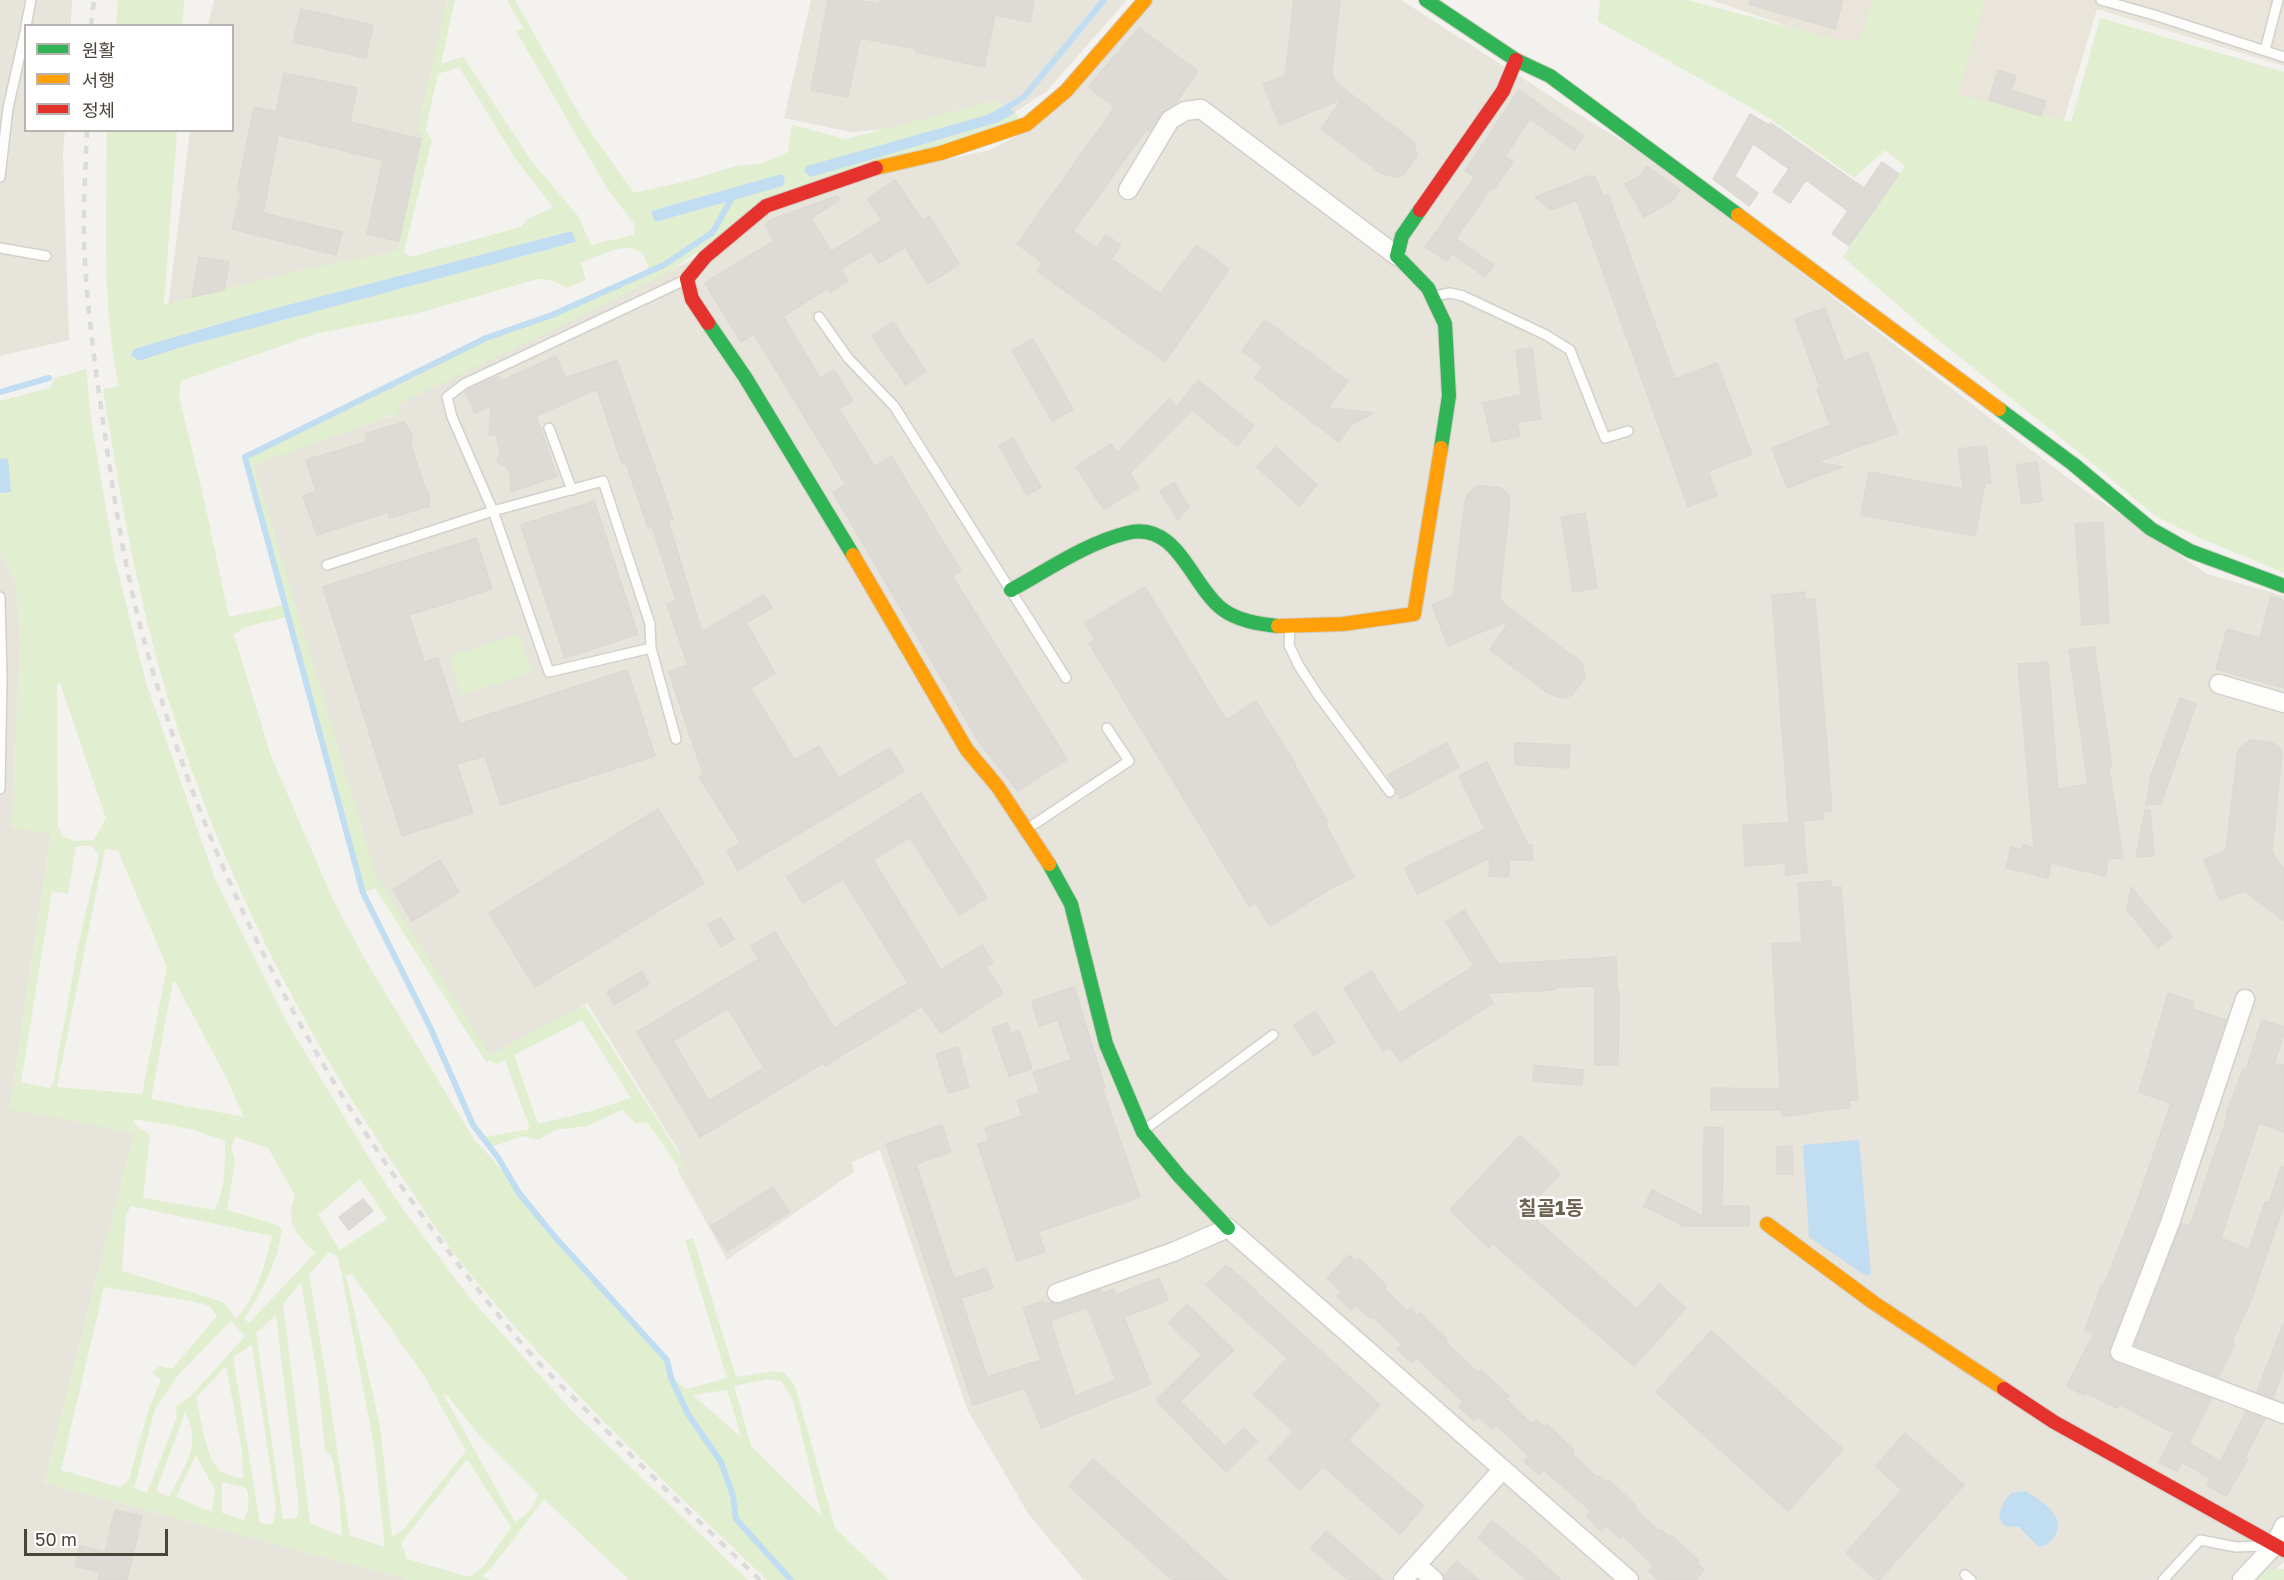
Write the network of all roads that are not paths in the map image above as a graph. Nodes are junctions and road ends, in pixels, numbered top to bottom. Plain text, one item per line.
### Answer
1 (32, 0) edge
2 (1144, 0) edge
3 (1426, 0) edge
4 (2101, 0) edge
5 (2278, 0) edge
6 (27, 24) edge
7 (24, 36) edge
8 (2265, 50) junction
9 (2284, 57) edge
10 (1516, 60) junction
11 (0, 177) edge
12 (1128, 190) dead end
13 (0, 248) edge
14 (46, 256) dead end
15 (1397, 256) junction
16 (687, 279) junction
17 (1432, 296) junction
18 (819, 317) dead end
19 (549, 428) dead end
20 (1628, 431) dead end
21 (572, 490) junction
22 (493, 511) junction
23 (327, 565) dead end
24 (2284, 586) edge
25 (1011, 590) junction
26 (0, 597) edge
27 (1290, 627) junction
28 (651, 648) junction
29 (1066, 678) dead end
30 (2219, 684) dead end
31 (2284, 703) edge
32 (1107, 728) dead end
33 (676, 739) dead end
34 (0, 789) edge
35 (1390, 792) dead end
36 (1025, 830) junction
37 (2245, 999) dead end
38 (1273, 1035) dead end
39 (1143, 1132) junction
40 (1767, 1224) dead end
41 (1228, 1228) junction
42 (1057, 1293) dead end
43 (2284, 1414) edge
44 (1503, 1469) junction
45 (2284, 1526) edge
46 (2279, 1548) edge
47 (1417, 1565) junction
48 (1403, 1580) edge
49 (1434, 1580) edge
50 (1629, 1580) edge
51 (2163, 1580) edge
52 (2242, 1580) edge

1 - 6 lane
2 - 16 street
3 - 10 street
4 - 8 lane
5 - 8 lane
7 - 11 lane
8 - 9 lane
10 - 15 street
10 - 24 street
12 - 15 street
13 - 14 lane
15 - 17 street
16 - 22 lane
16 - 36 street
17 - 20 lane
17 - 27 street
18 - 25 lane
19 - 21 lane
21 - 22 lane
21 - 28 lane
22 - 23 lane
22 - 28 lane
25 - 27 street
25 - 29 lane
26 - 34 lane
27 - 35 lane
28 - 33 lane
30 - 31 street
32 - 36 lane
36 - 39 street
37 - 43 street
38 - 39 lane
39 - 41 street
40 - 46 street
41 - 42 street
41 - 44 street
44 - 47 street
44 - 50 street
45 - 46 street
46 - 51 lane
46 - 52 street
47 - 48 street
47 - 49 street

